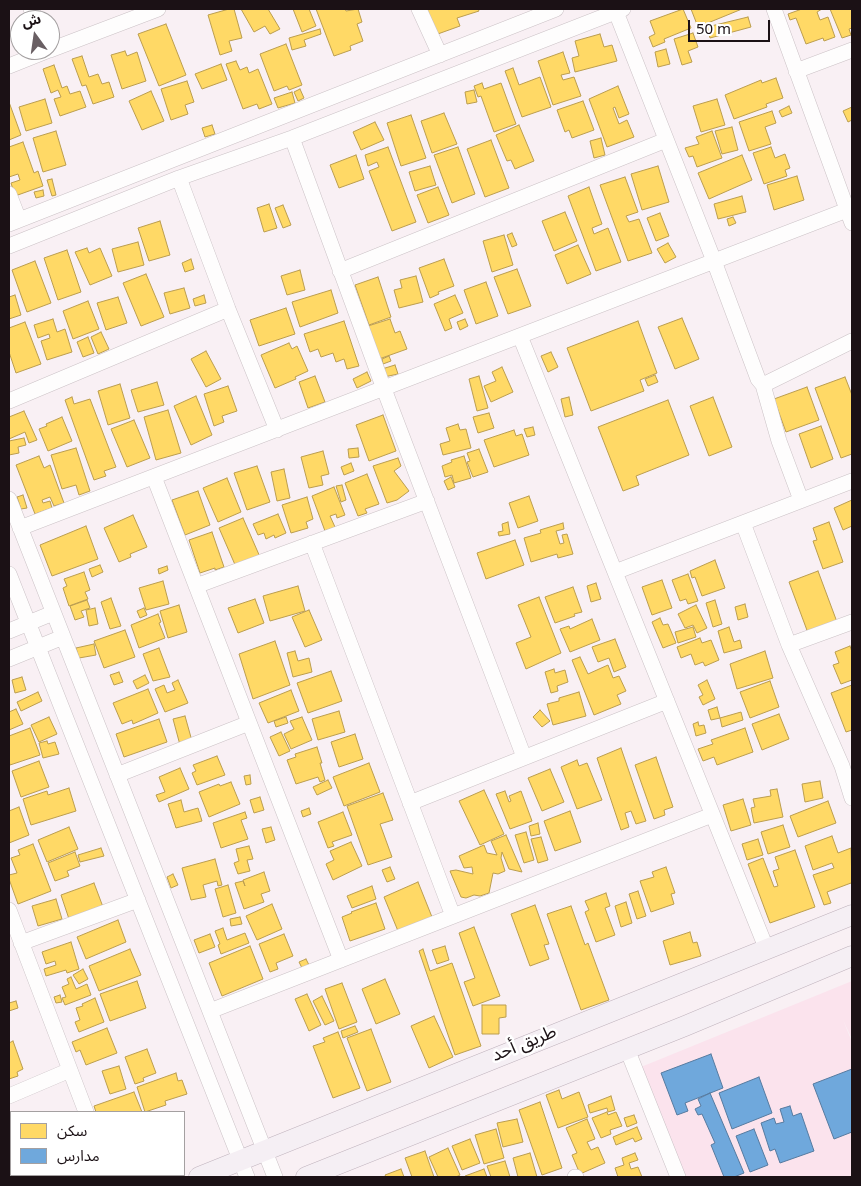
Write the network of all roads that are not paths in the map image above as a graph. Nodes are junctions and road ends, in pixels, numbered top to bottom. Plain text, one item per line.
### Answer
1 (158, 9) edge
2 (419, 9) edge
3 (556, 9) edge
4 (774, 9) edge
5 (619, 10) edge
6 (60, 46) edge
7 (852, 50) edge
8 (440, 55) junction
9 (24, 60) edge
10 (9, 66) edge
11 (796, 71) junction
12 (292, 138) junction
13 (666, 140) junction
14 (180, 178) junction
15 (9, 194) edge
16 (849, 216) edge
17 (14, 222) edge
18 (9, 246) edge
19 (714, 261) junction
20 (340, 271) junction
21 (228, 309) junction
22 (520, 336) junction
23 (852, 341) edge
24 (763, 385) junction
25 (384, 389) junction
26 (9, 401) edge
27 (277, 430) junction
28 (154, 477) junction
29 (852, 481) edge
30 (9, 499) edge
31 (801, 500) junction
32 (427, 502) junction
33 (743, 523) junction
34 (20, 528) junction
35 (312, 543) junction
36 (615, 572) junction
37 (9, 574) edge
38 (196, 586) junction
39 (53, 613) junction
40 (852, 622) edge
41 (28, 623) junction
42 (9, 631) edge
43 (63, 637) junction
44 (789, 645) junction
45 (39, 646) junction
46 (9, 658) edge
47 (667, 701) junction
48 (249, 723) junction
49 (524, 756) junction
50 (847, 764) edge
51 (117, 774) junction
52 (852, 798) edge
53 (410, 803) junction
54 (712, 814) junction
55 (138, 900) junction
56 (9, 910) edge
57 (852, 915) edge
58 (453, 916) junction
59 (21, 943) junction
60 (766, 950) junction
61 (852, 956) edge
62 (341, 960) junction
63 (210, 1011) junction
64 (627, 1049) junction
65 (70, 1070) junction
66 (9, 1096) edge
67 (86, 1111) edge
68 (264, 1150) junction
69 (244, 1169) edge
70 (336, 1172) edge
71 (199, 1177) edge
72 (275, 1177) edge
73 (306, 1177) edge
74 (678, 1177) edge

1 - 6 street
2 - 8 street
3 - 8 street
4 - 11 street
5 - 12 street
5 - 13 street
7 - 11 street
8 - 17 street
9 - 10 street
11 - 16 street
12 - 14 street
12 - 20 street
13 - 19 street
13 - 20 street
14 - 18 street
14 - 21 street
15 - 17 street
16 - 19 street
19 - 22 street
19 - 24 street
20 - 25 street
21 - 26 street
21 - 27 street
22 - 25 street
22 - 36 street
23 - 24 street
24 - 31 street
25 - 27 street
25 - 32 street
27 - 28 street
28 - 34 street
28 - 38 street
29 - 31 street
30 - 34 street
31 - 33 street
32 - 35 street
32 - 49 street
33 - 36 street
33 - 44 street
34 - 39 street
35 - 38 street
35 - 53 street
36 - 47 street
37 - 41 street
38 - 48 street
39 - 41 street
39 - 43 street
40 - 44 street
41 - 42 street
41 - 45 street
43 - 45 street
43 - 51 street
44 - 50 street
45 - 46 street
45 - 55 street
47 - 49 street
47 - 54 street
48 - 51 street
48 - 62 street
49 - 53 street
50 - 52 street
51 - 63 street
53 - 58 street
54 - 58 street
54 - 60 street
55 - 59 street
55 - 69 street
56 - 59 street
57 - 60 main road, طريق أحد
58 - 62 street
59 - 65 street
60 - 68 main road, طريق أحد
61 - 64 main road
62 - 63 street
63 - 68 street
64 - 70 main road
64 - 74 street
65 - 66 street
65 - 67 street
68 - 69 main road, طريق أحد
68 - 72 street
69 - 71 main road, طريق أحد
70 - 73 main road

